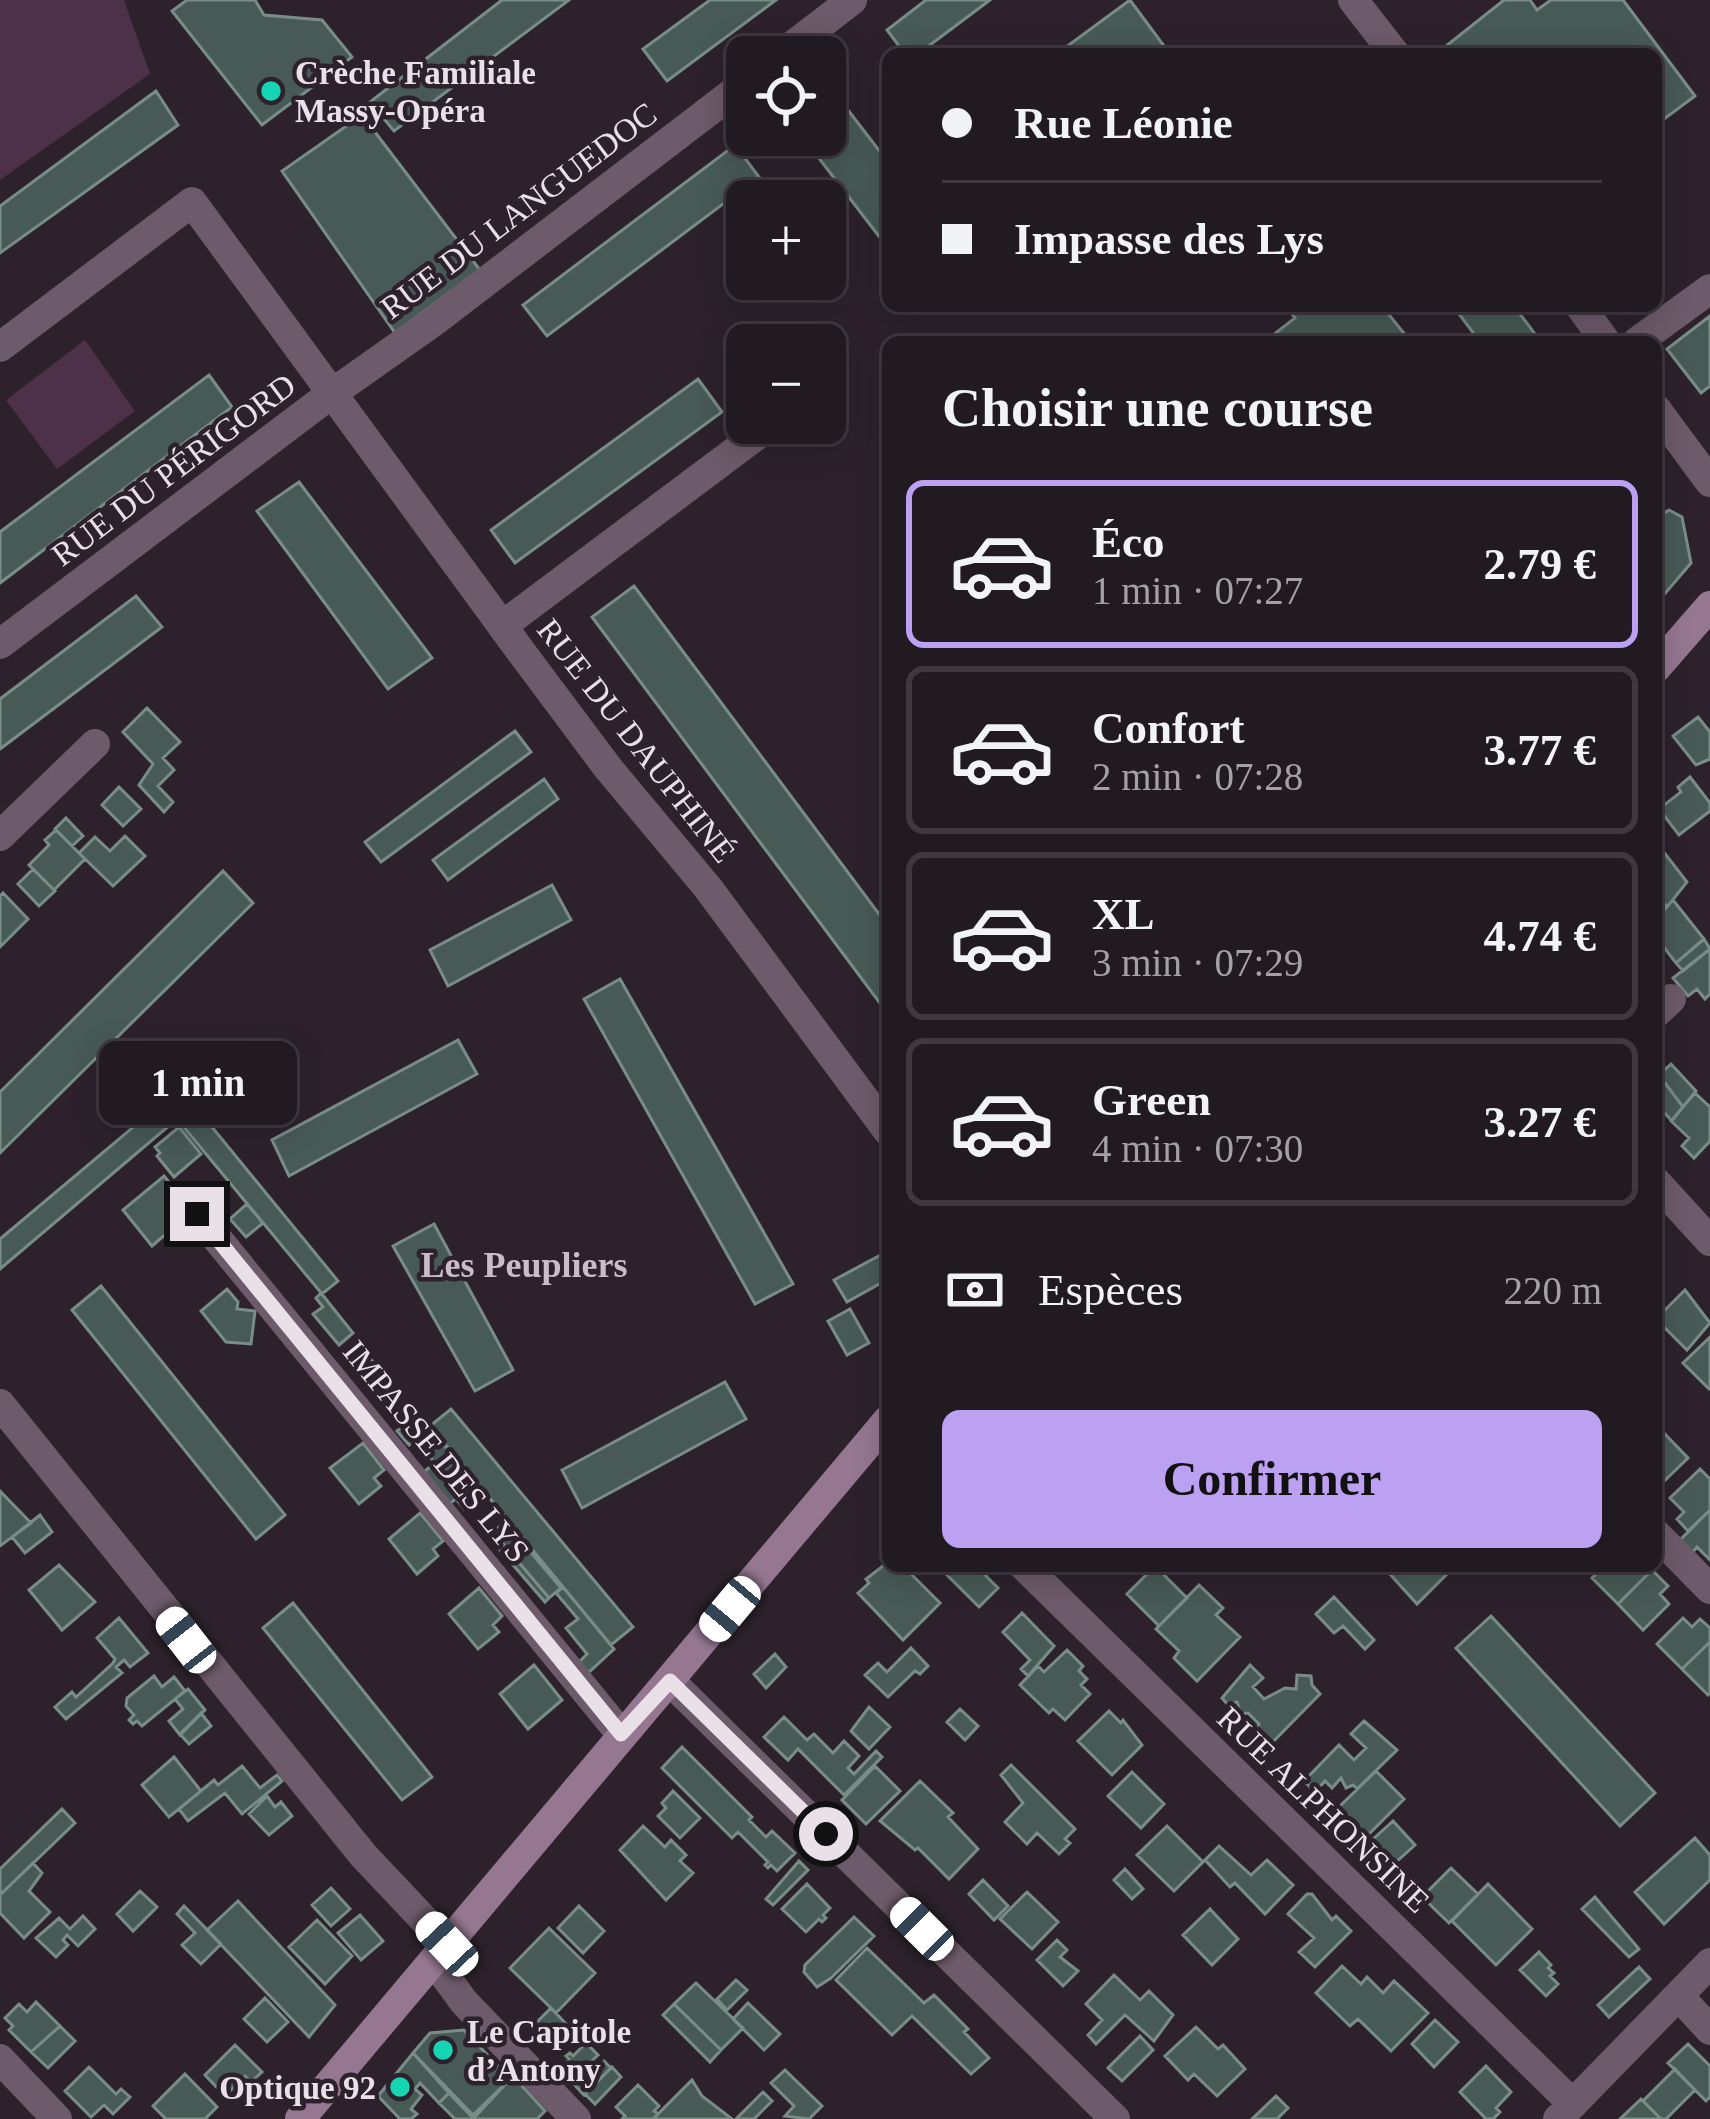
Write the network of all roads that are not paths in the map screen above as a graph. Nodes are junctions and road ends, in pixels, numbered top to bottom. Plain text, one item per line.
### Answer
1 (852, 0) edge
2 (1353, 0) edge
3 (805, 36) edge
4 (1390, 48) edge
5 (726, 98) edge
6 (1710, 289) edge
7 (1645, 336) edge
8 (0, 347) edge
9 (331, 394) junction
10 (1662, 418) edge
11 (745, 444) edge
12 (1710, 482) edge
13 (1710, 606) edge
14 (502, 626) junction
15 (0, 644) edge
16 (1662, 661) edge
17 (95, 744) dead end
18 (0, 836) edge
19 (882, 1123) edge
20 (1662, 1195) edge
21 (197, 1214) dead end
22 (1708, 1234) edge
23 (0, 1404) edge
24 (882, 1432) edge
25 (1662, 1540) edge
26 (1030, 1572) edge
27 (1710, 1589) edge
28 (670, 1681) junction
29 (621, 1734) junction
30 (441, 1952) junction
31 (1710, 1963) edge
32 (1678, 1996) junction
33 (1710, 2030) edge
34 (0, 2059) edge
35 (1566, 2111) edge
36 (57, 2119) edge
37 (300, 2119) edge
38 (576, 2119) edge
39 (1115, 2119) edge

1 - 3 street
2 - 4 street
5 - 9 street, RUE DU LANGUEDOC
6 - 7 street
8 - 9 street, RUE DU DAUPHINÉ
9 - 14 street, RUE DU DAUPHINÉ
9 - 15 street, RUE DU PÉRIGORD
10 - 12 street
11 - 14 street
13 - 16 street
14 - 19 street, RUE DU DAUPHINÉ
17 - 18 street
20 - 22 street
21 - 29 street, IMPASSE DES LYS
23 - 30 street
24 - 28 street
25 - 27 street
26 - 35 street, RUE ALPHONSINE
28 - 29 street
28 - 39 street
29 - 30 street
30 - 37 street
30 - 38 street
31 - 32 street
32 - 33 street
32 - 35 street
34 - 36 street

